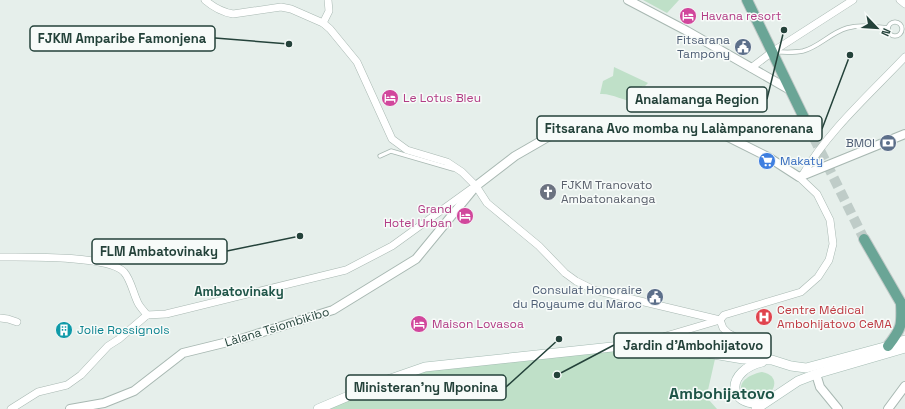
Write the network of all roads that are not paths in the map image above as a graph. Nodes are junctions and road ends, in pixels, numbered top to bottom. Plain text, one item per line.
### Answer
1 (205, 0) edge
2 (328, 0) edge
3 (628, 0) edge
4 (747, 0) edge
5 (853, 0) edge
6 (900, 0) edge
7 (905, 4) edge
8 (322, 23) junction
9 (903, 25) edge
10 (888, 28) junction
11 (772, 52) junction
12 (905, 58) edge
13 (751, 68) junction
14 (790, 90) junction
15 (807, 124) tunnel mouth
16 (905, 134) edge
17 (380, 156) dead end
18 (462, 172) junction
19 (800, 177) junction
20 (476, 186) junction
21 (864, 240) tunnel mouth
22 (0, 257) edge
23 (903, 307) edge
24 (147, 315) junction
25 (0, 318) edge
26 (720, 320) junction
27 (18, 322) dead end
28 (905, 340) edge
29 (640, 344) junction
30 (888, 346) junction
31 (905, 348) edge
32 (772, 360) junction
33 (816, 374) junction
34 (905, 386) edge
35 (765, 403) junction
36 (11, 409) edge
37 (70, 409) edge
38 (318, 409) edge
39 (756, 409) edge
40 (838, 409) edge
41 (888, 409) edge

1 - 8 street
2 - 8 street
3 - 13 street
4 - 11 main road
5 - 11 street
6 - 7 street
8 - 18 street
9 - 10 lane
9 - 10 lane
10 - 11 lane
11 - 13 street
11 - 14 main road
12 - 19 street
13 - 14 street
14 - 15 main road
16 - 19 street
17 - 18 lane
18 - 20 street
19 - 20 street, Làlana Tsiombikibo
19 - 26 street
20 - 24 street
20 - 26 street
20 - 37 street, Làlana Tsiombikibo
21 - 23 main road
22 - 24 street
23 - 30 main road
24 - 36 street
25 - 27 street
26 - 29 street
26 - 32 street
28 - 30 main road
29 - 32 main road
29 - 38 main road
30 - 32 main road
31 - 33 main road
32 - 35 main road
33 - 35 main road
33 - 40 street
34 - 41 street
35 - 39 main road

